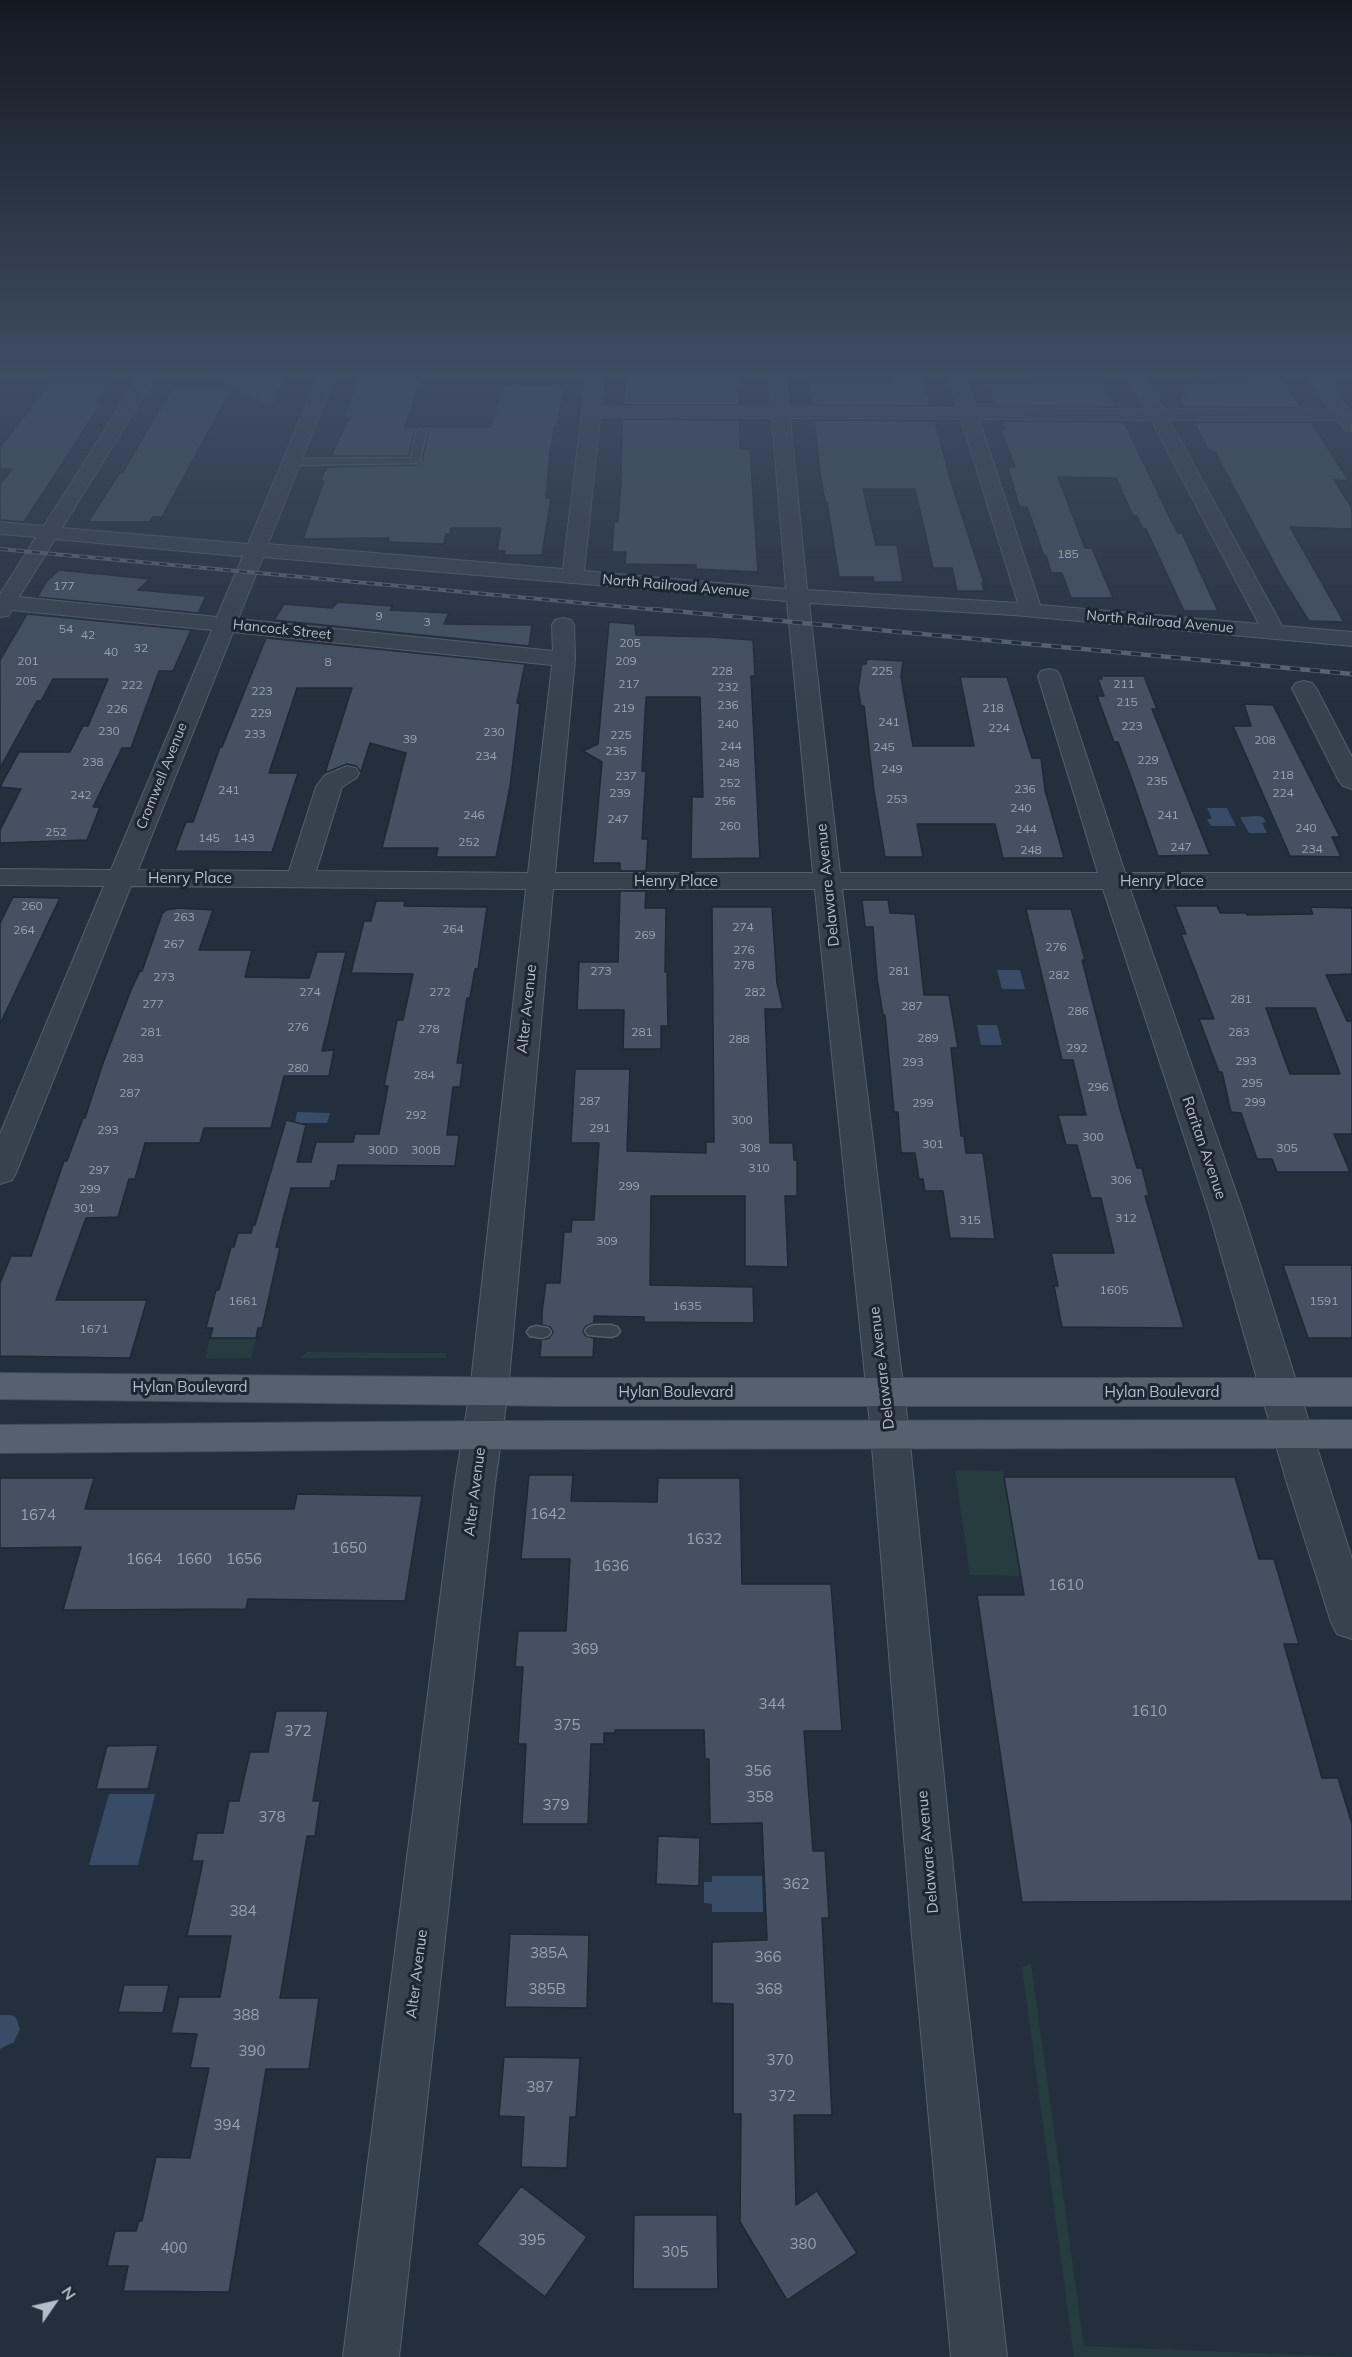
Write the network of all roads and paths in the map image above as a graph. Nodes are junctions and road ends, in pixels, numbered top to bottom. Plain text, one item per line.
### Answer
1 (77, 489) edge
2 (280, 489) edge
3 (583, 489) edge
4 (788, 489) edge
5 (992, 489) edge
6 (1197, 489) edge
7 (0, 528) edge
8 (49, 533) junction
9 (255, 550) junction
10 (573, 577) junction
11 (797, 596) junction
12 (2, 605) edge
13 (1032, 610) junction
14 (225, 624) junction
15 (563, 625) dead end
16 (1274, 632) junction
17 (1352, 639) edge
18 (564, 659) junction
19 (1049, 676) dead end
20 (1304, 688) dead end
21 (347, 773) dead end
22 (1352, 781) edge
23 (0, 877) edge
24 (120, 878) junction
25 (300, 879) junction
26 (541, 881) junction
27 (827, 881) junction
28 (1114, 881) junction
29 (1352, 881) edge
30 (0, 1173) edge
31 (0, 1386) edge
32 (1280, 1392) junction
33 (1352, 1392) edge
34 (486, 1413) junction
35 (887, 1413) junction
36 (1293, 1434) junction
37 (1352, 1434) edge
38 (0, 1439) edge
39 (1352, 1622) edge
40 (371, 2357) edge
41 (979, 2357) edge

1 - 8 street
2 - 9 street, Cromwell Avenue
3 - 10 street
4 - 11 street, Delaware Avenue
5 - 13 street
6 - 16 street
7 - 8 street, North Railroad Avenue
8 - 9 street, North Railroad Avenue
8 - 12 street
9 - 10 street, North Railroad Avenue
9 - 14 street, Cromwell Avenue
10 - 11 street, North Railroad Avenue
11 - 13 street, North Railroad Avenue
11 - 27 street, Delaware Avenue
12 - 14 street, Hancock Street
13 - 16 street, North Railroad Avenue
14 - 18 street, Hancock Street
14 - 24 street, Cromwell Avenue
15 - 18 street, Alter Avenue
16 - 17 street, North Railroad Avenue
18 - 26 street, Alter Avenue
19 - 28 street, Raritan Avenue
20 - 22 street
21 - 25 street
23 - 24 street, Henry Place
24 - 25 street, Henry Place
24 - 30 street, Cromwell Avenue
25 - 26 street, Henry Place
26 - 27 street, Henry Place
26 - 34 street, Alter Avenue
27 - 28 street, Henry Place
27 - 35 street, Delaware Avenue
28 - 29 street, Henry Place
28 - 32 street, Raritan Avenue
31 - 34 main road, Hylan Boulevard
32 - 33 main road, Hylan Boulevard
32 - 35 main road, Hylan Boulevard
32 - 36 street, Raritan Avenue
34 - 35 main road, Hylan Boulevard
34 - 38 main road, Hylan Boulevard
34 - 40 street, Alter Avenue
35 - 36 main road, Hylan Boulevard
35 - 41 street, Delaware Avenue
36 - 37 main road, Hylan Boulevard
36 - 39 street, Raritan Avenue

